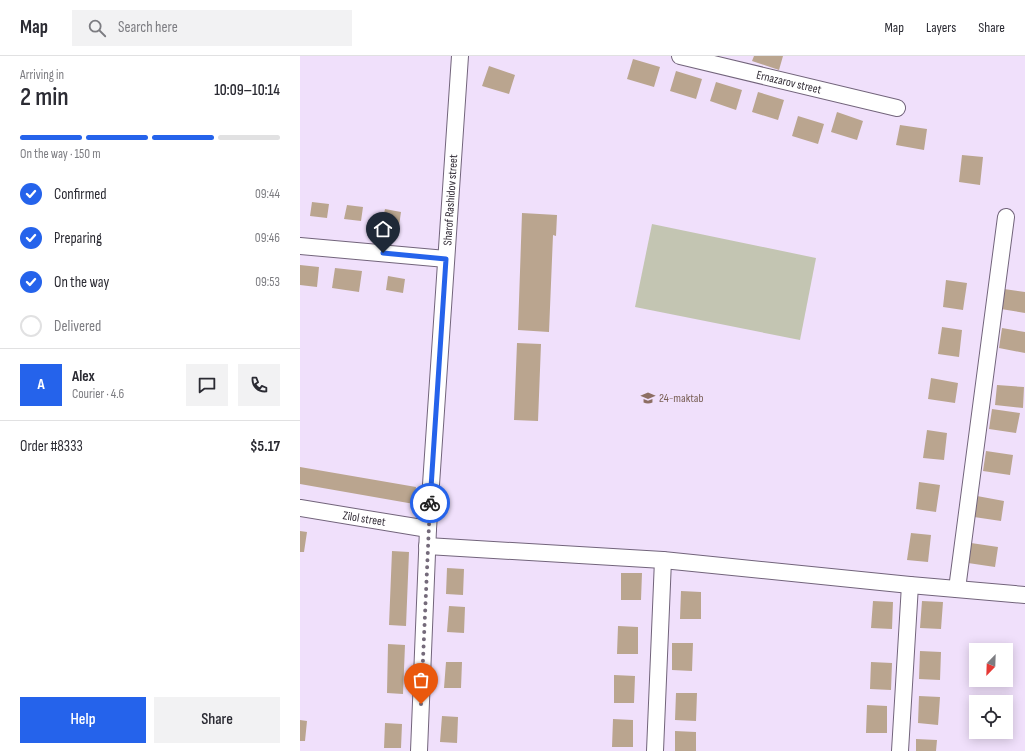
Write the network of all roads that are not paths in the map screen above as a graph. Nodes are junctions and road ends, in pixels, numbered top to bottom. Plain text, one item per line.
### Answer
1 (460, 56) edge
2 (680, 56) edge
3 (897, 108) dead end
4 (1006, 217) dead end
5 (300, 246) edge
6 (446, 259) junction
7 (300, 508) edge
8 (428, 530) junction
9 (427, 546) junction
10 (663, 560) junction
11 (910, 585) junction
12 (957, 589) junction
13 (1025, 595) edge
14 (419, 751) edge
15 (655, 751) edge
16 (900, 751) edge

1 - 6 street, Sharof Rashidov street
2 - 3 street, Ernazarov street
4 - 12 street
5 - 6 street
6 - 8 street, Sharof Rashidov street
7 - 8 street, Zilol street
8 - 9 street, Sharof Rashidov street
9 - 10 street
9 - 14 street, Sharof Rashidov street
10 - 11 street
10 - 15 street
11 - 12 street
11 - 16 street
12 - 13 street

